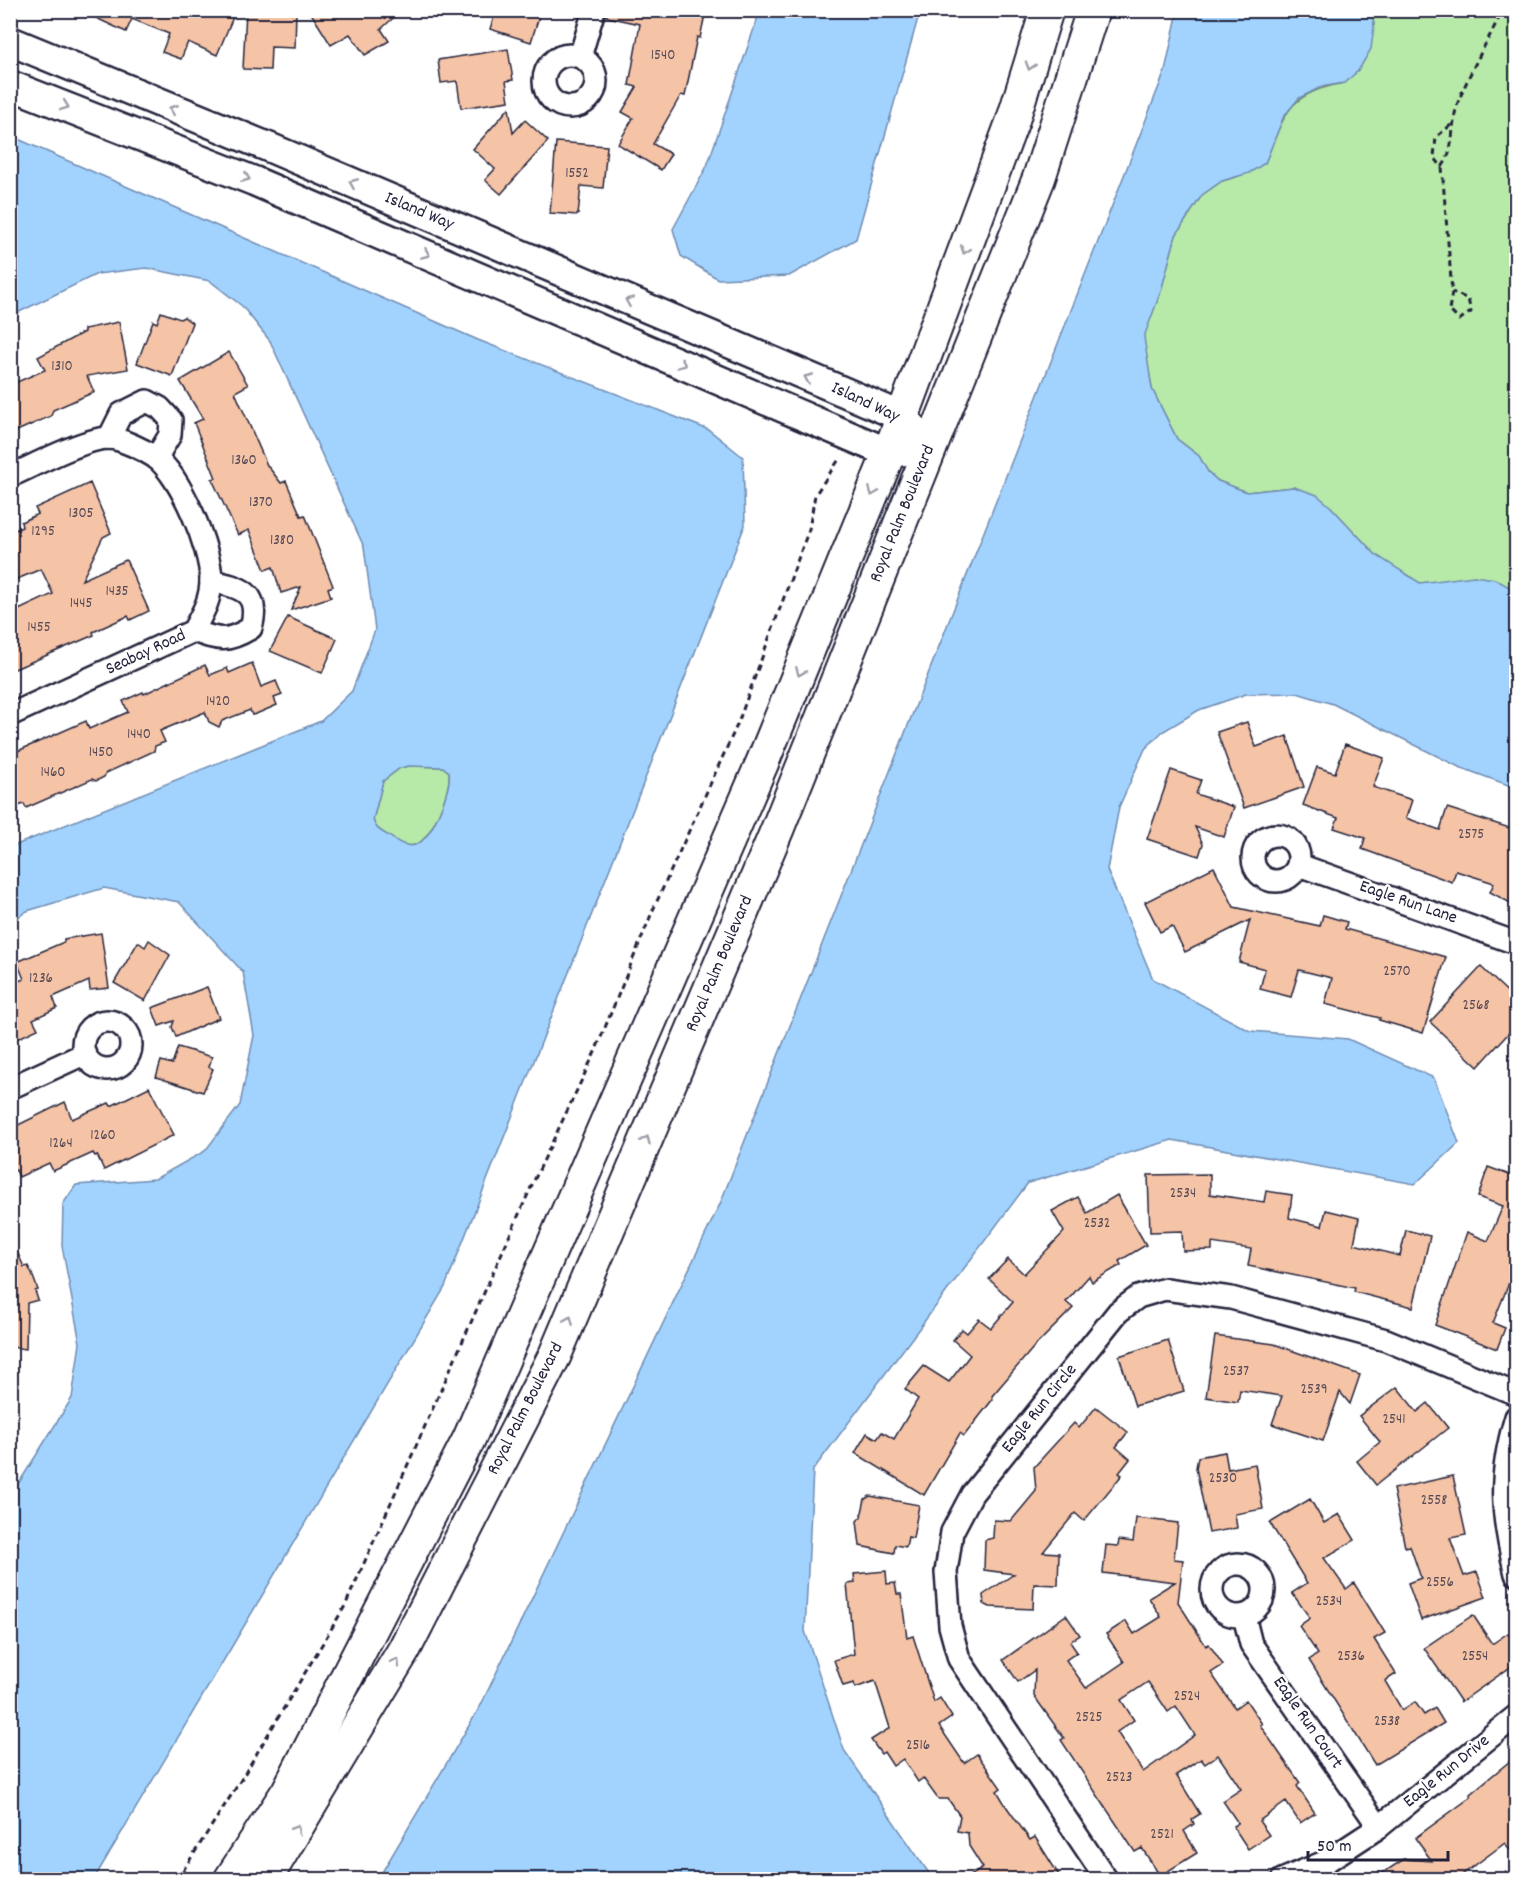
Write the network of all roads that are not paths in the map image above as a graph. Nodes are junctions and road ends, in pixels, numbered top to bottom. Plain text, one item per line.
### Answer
1 (594, 10) edge
2 (1047, 10) edge
3 (1093, 10) edge
4 (10, 41) edge
5 (579, 57) dead end
6 (10, 85) edge
7 (903, 417) junction
8 (109, 438) junction
9 (929, 447) junction
10 (889, 453) junction
11 (156, 458) junction
12 (10, 476) edge
13 (211, 581) junction
14 (193, 631) junction
15 (10, 715) edge
16 (1299, 865) dead end
17 (1516, 943) edge
18 (84, 1054) dead end
19 (10, 1088) edge
20 (1516, 1394) edge
21 (1516, 1417) edge
22 (1516, 1574) edge
23 (1244, 1616) dead end
24 (1516, 1716) edge
25 (1379, 1827) junction
26 (230, 1880) edge
27 (265, 1880) edge
28 (1107, 1880) edge
29 (1282, 1880) edge

1 - 5 street
2 -> 7 main road, Royal Palm Boulevard
3 - 9 main road, Royal Palm Boulevard
7 -> 4 street, Island Way
6 -> 10 street, Island Way
7 - 9 street, Island Way
7 - 10 main road, Royal Palm Boulevard
8 - 11 street, Seabay Road
8 - 11 street
8 - 12 street
9 - 10 street, Island Way
27 -> 9 main road, Royal Palm Boulevard
10 -> 26 main road, Royal Palm Boulevard
11 - 13 street, Seabay Road
13 - 14 street, Seabay Road
13 - 14 street
14 - 15 street, Seabay Road
16 - 17 street, Eagle Run Lane
18 - 19 street
20 - 28 street, Eagle Run Circle
21 - 22 street
23 - 25 street, Eagle Run Court
24 - 25 street, Eagle Run Drive
25 - 29 street, Eagle Run Drive

